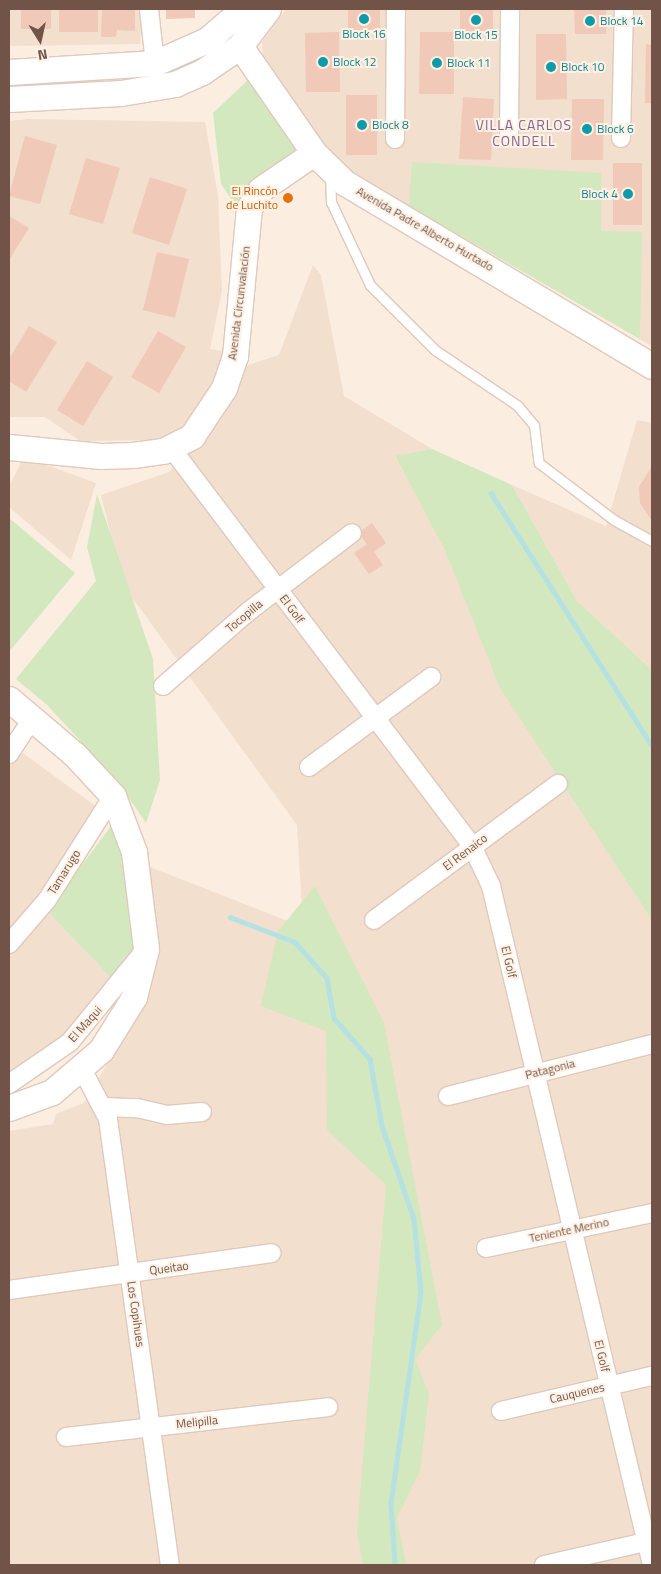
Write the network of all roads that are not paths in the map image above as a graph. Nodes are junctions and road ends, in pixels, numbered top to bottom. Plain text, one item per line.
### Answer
1 (149, 9) edge
2 (243, 9) edge
3 (254, 9) edge
4 (268, 9) edge
5 (396, 9) edge
6 (510, 9) edge
7 (624, 9) edge
8 (240, 46) junction
9 (193, 48) junction
10 (156, 63) junction
11 (9, 72) edge
12 (10, 101) edge
13 (509, 134) dead end
14 (621, 138) dead end
15 (394, 139) dead end
16 (322, 162) junction
17 (652, 366) edge
18 (9, 447) edge
19 (172, 449) junction
20 (352, 533) dead end
21 (652, 542) edge
22 (277, 590) junction
23 (431, 677) dead end
24 (163, 686) dead end
25 (9, 699) edge
26 (374, 718) junction
27 (32, 719) junction
28 (9, 754) edge
29 (309, 767) dead end
30 (558, 784) dead end
31 (113, 796) junction
32 (472, 846) junction
33 (374, 920) dead end
34 (9, 944) edge
35 (146, 949) junction
36 (652, 1044) edge
37 (82, 1070) junction
38 (535, 1073) junction
39 (9, 1084) edge
40 (448, 1096) dead end
41 (103, 1107) junction
42 (9, 1108) edge
43 (202, 1112) dead end
44 (652, 1212) edge
45 (572, 1230) junction
46 (486, 1248) dead end
47 (271, 1253) dead end
48 (130, 1274) junction
49 (9, 1290) edge
50 (652, 1376) edge
51 (609, 1386) junction
52 (328, 1407) dead end
53 (501, 1411) dead end
54 (152, 1427) junction
55 (66, 1437) dead end
56 (645, 1542) junction
57 (170, 1565) edge
58 (544, 1565) edge
59 (652, 1565) edge

1 - 10 street
2 - 9 street
3 - 8 street
4 - 8 street
5 - 15 street
6 - 13 street
7 - 14 street
8 - 9 street
8 - 12 street
8 - 16 street, Avenida Padre Alberto Hurtado
9 - 10 street
10 - 11 street
16 - 17 street, Avenida Padre Alberto Hurtado
16 - 19 street, Avenida Circunvalación
16 - 21 lane
18 - 19 street
19 - 22 street, El Golf
20 - 22 street, Tocopilla
22 - 24 street, Tocopilla
22 - 26 street, El Golf
23 - 26 street
25 - 27 street
26 - 29 street
26 - 32 street, El Golf
27 - 28 street
27 - 31 street
30 - 32 street, El Renaico
31 - 34 street, Tamarugo
31 - 35 street
32 - 33 street, El Renaico
32 - 38 street, El Golf
35 - 37 street
35 - 39 street, El Maqui
36 - 38 street, Patagonia
37 - 41 street, Los Copihues
37 - 42 street
38 - 40 street, Patagonia
38 - 45 street, El Golf
41 - 43 street
41 - 48 street, Los Copihues
44 - 45 street, Teniente Merino
45 - 46 street, Teniente Merino
45 - 51 street, El Golf
47 - 48 street, Queitao
48 - 49 street, Queitao
48 - 54 street, Los Copihues
50 - 51 street, Cauquenes
51 - 53 street, Cauquenes
51 - 56 street, El Golf
52 - 54 street, Melipilla
54 - 55 street, Melipilla
54 - 57 street, Los Copihues
56 - 58 street
56 - 59 street, El Golf

